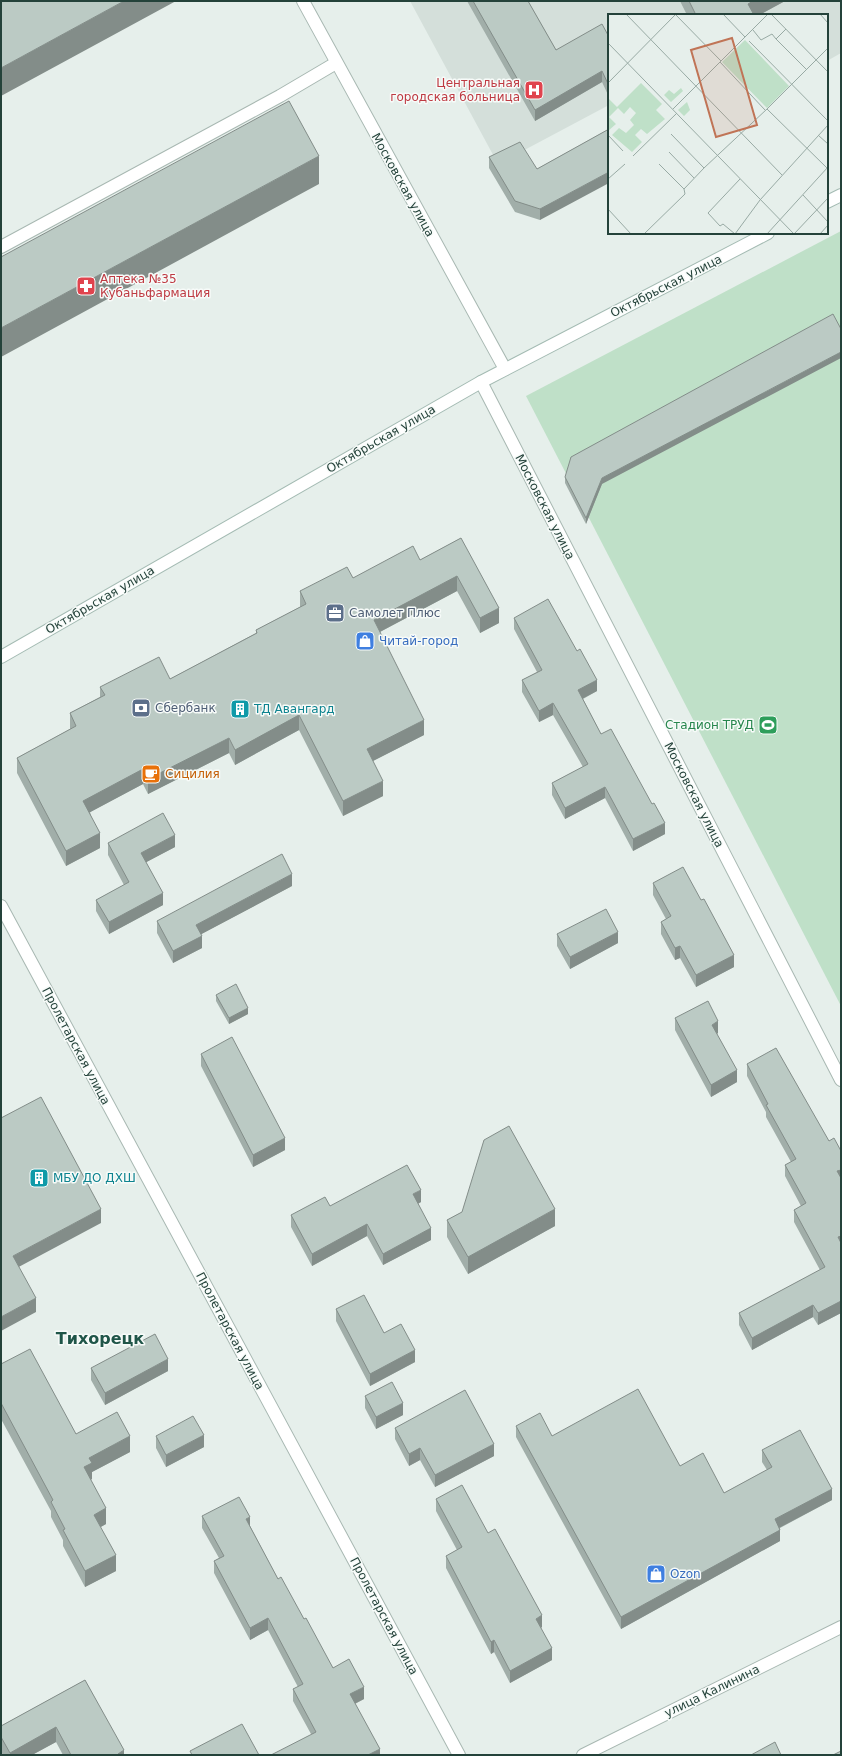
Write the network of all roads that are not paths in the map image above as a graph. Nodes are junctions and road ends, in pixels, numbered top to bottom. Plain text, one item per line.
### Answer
1 (303, 1) edge
2 (336, 63) junction
3 (841, 195) edge
4 (828, 202) edge
5 (766, 234) edge
6 (1, 247) edge
7 (505, 369) junction
8 (480, 382) junction
9 (1, 657) edge
10 (1, 906) edge
11 (841, 1080) edge
12 (841, 1627) edge
13 (459, 1755) edge
14 (583, 1755) edge

1 - 2 street, Московская улица
2 - 6 street
2 - 7 street, Московская улица
3 - 4 street
5 - 7 street, Октябрьская улица
7 - 8 street, Октябрьская улица
8 - 9 street, Октябрьская улица
8 - 11 street, Московская улица
10 - 13 street, Пролетарская улица
12 - 14 street, улица Калинина

